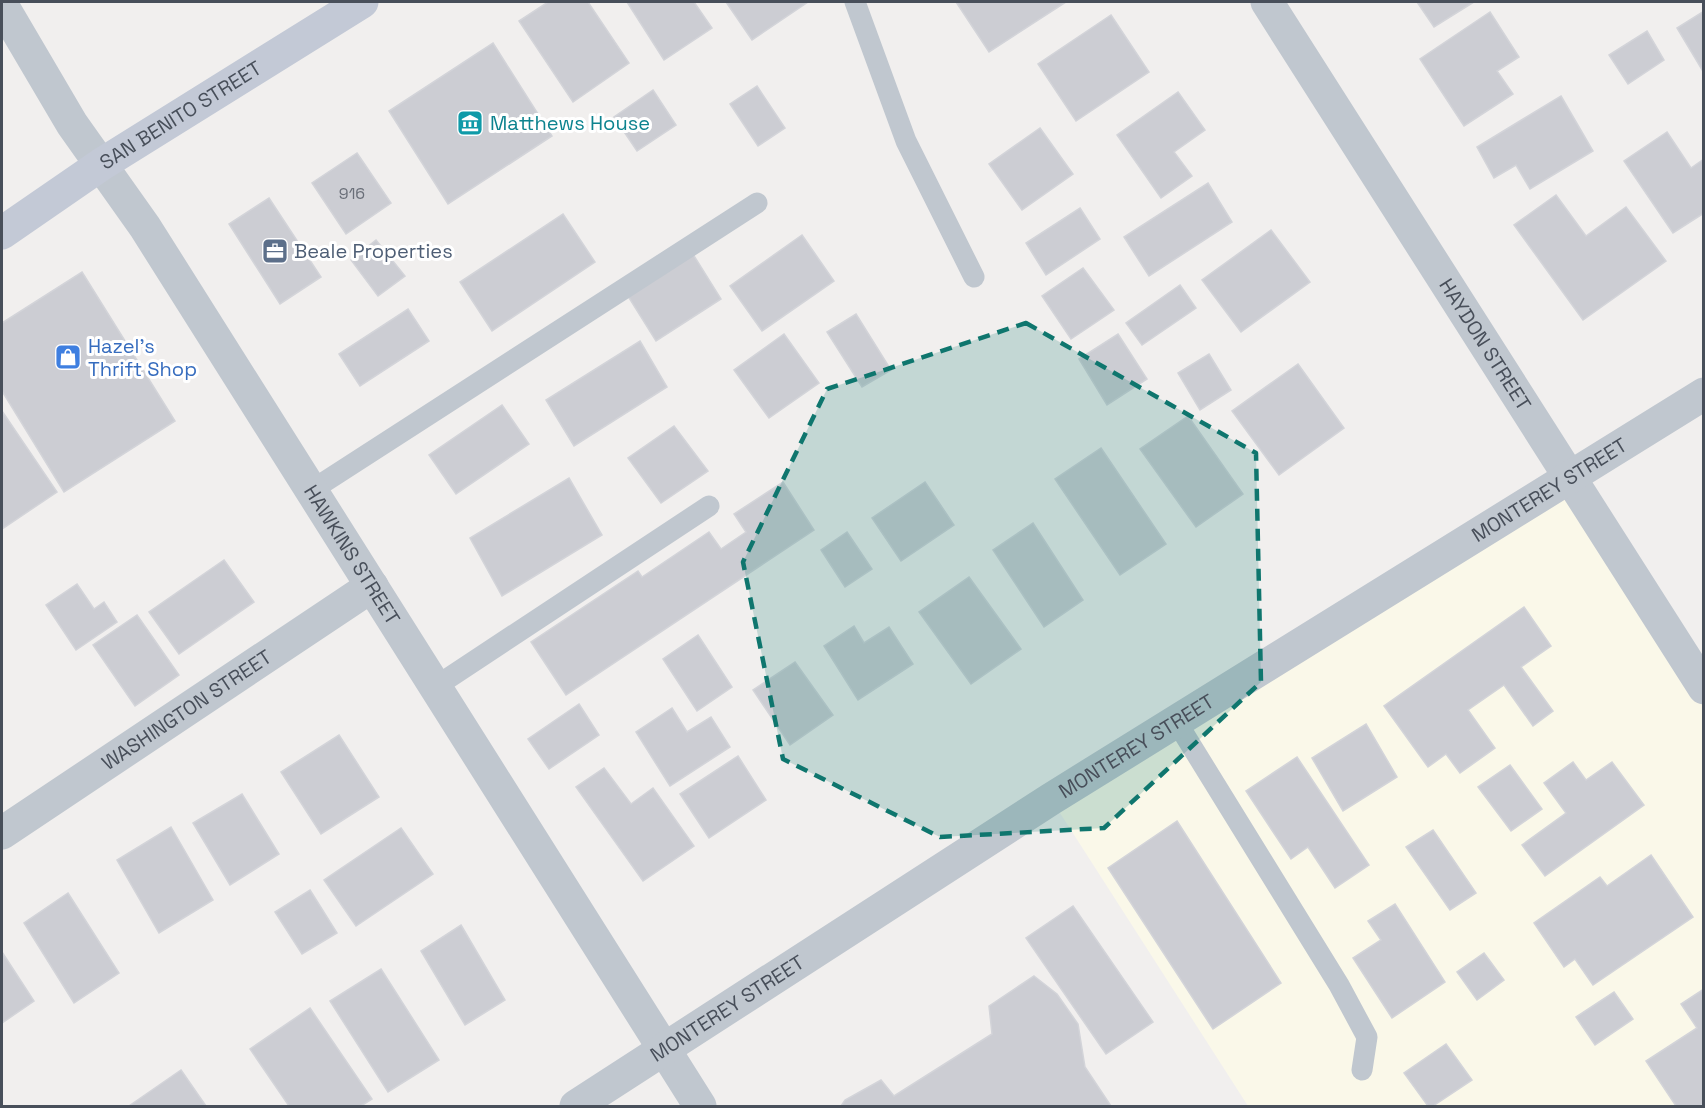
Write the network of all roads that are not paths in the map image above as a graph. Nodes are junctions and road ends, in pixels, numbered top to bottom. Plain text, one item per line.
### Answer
1 (362, 2) edge
2 (855, 2) edge
3 (1267, 2) edge
4 (2, 5) edge
5 (102, 164) junction
6 (757, 203) dead end
7 (2, 233) edge
8 (974, 277) dead end
9 (1704, 394) edge
10 (1570, 479) junction
11 (312, 490) junction
12 (709, 506) dead end
13 (372, 586) junction
14 (435, 687) junction
15 (1704, 688) edge
16 (1176, 722) junction
17 (2, 833) edge
18 (664, 1049) junction
19 (1362, 1070) dead end
20 (576, 1107) edge
21 (700, 1107) edge

1 - 5 main road, SAN BENITO STREET
2 - 8 lane
3 - 10 street, HAYDON STREET
4 - 5 street, HAWKINS STREET
5 - 7 main road, SAN BENITO STREET
5 - 11 street, HAWKINS STREET
6 - 11 lane
9 - 10 street, MONTEREY STREET
10 - 15 street, HAYDON STREET
10 - 16 street, MONTEREY STREET
11 - 13 street, HAWKINS STREET
12 - 14 lane
13 - 14 street, HAWKINS STREET
13 - 17 street, WASHINGTON STREET
14 - 18 street, HAWKINS STREET
16 - 18 street, MONTEREY STREET
16 - 19 lane
18 - 20 street, MONTEREY STREET
18 - 21 street, HAWKINS STREET

